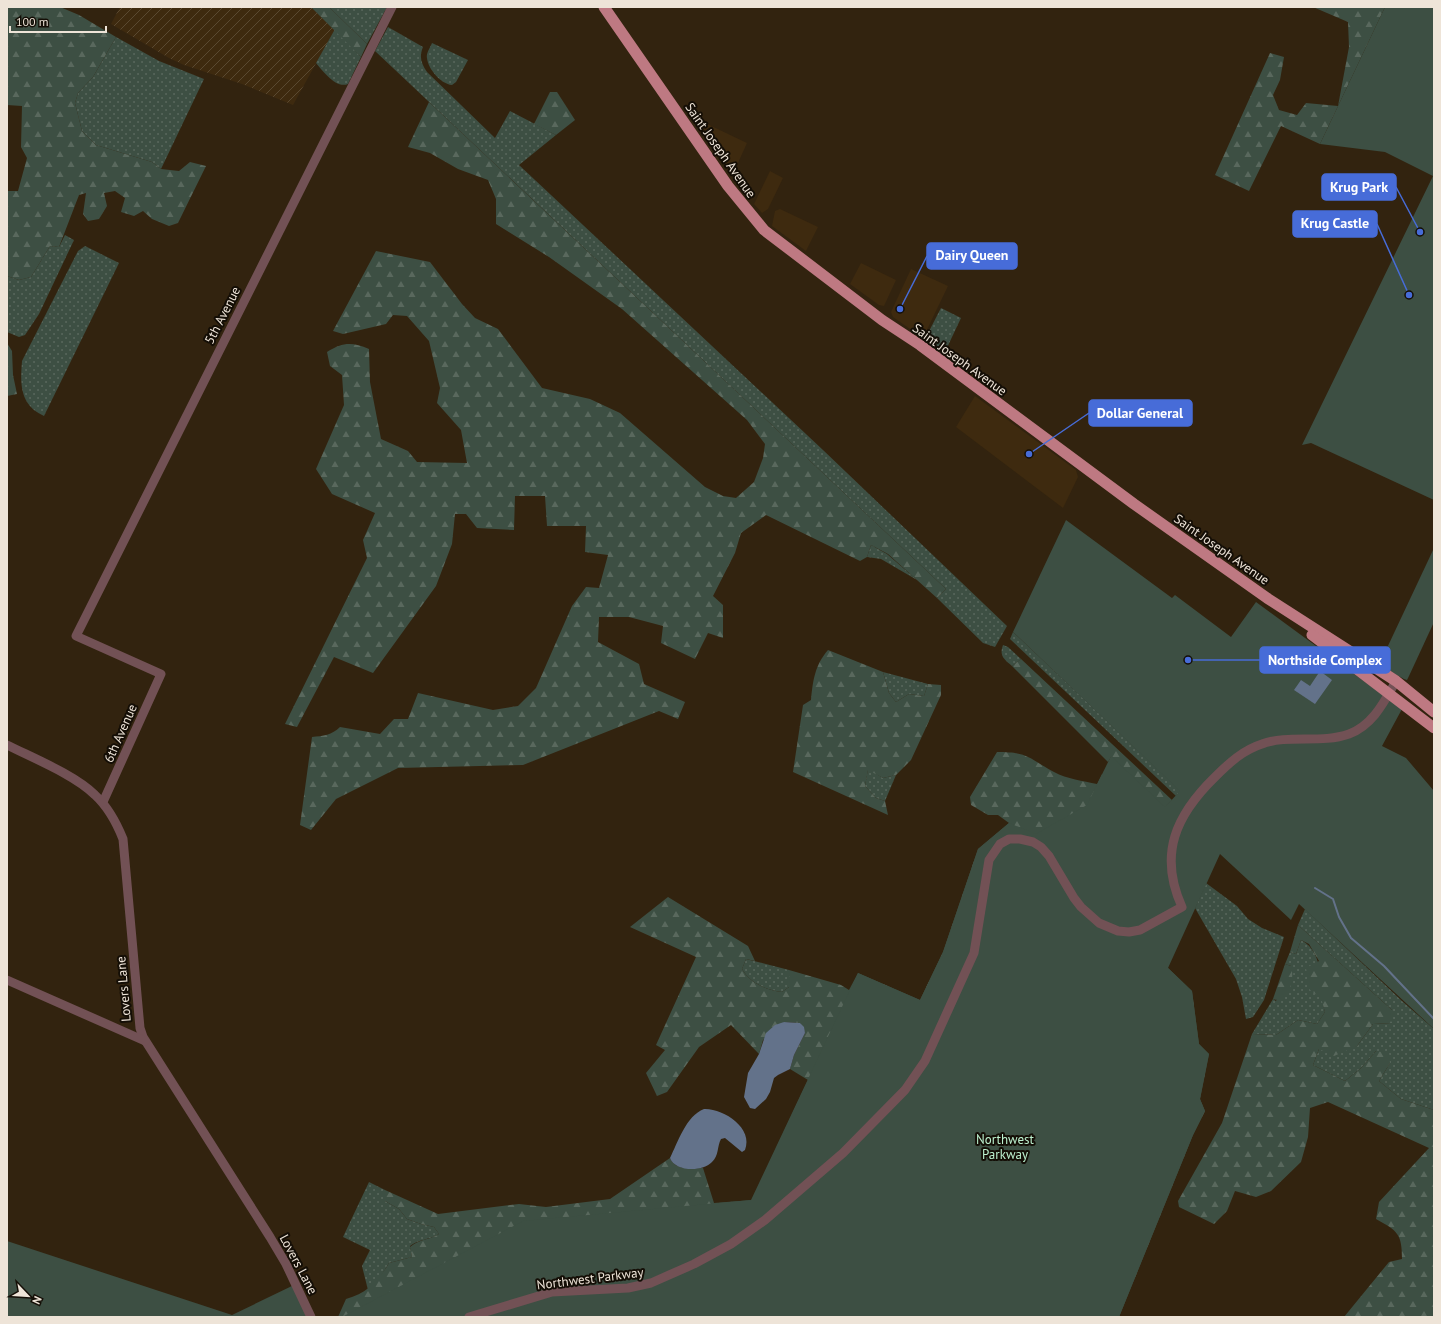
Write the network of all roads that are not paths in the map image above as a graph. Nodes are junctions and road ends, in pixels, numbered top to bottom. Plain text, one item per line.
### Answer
1 (392, 7) edge
2 (604, 7) edge
3 (1267, 598) junction
4 (161, 674) joint
5 (1396, 681) junction
6 (1388, 694) junction
7 (1434, 712) edge
8 (1434, 728) edge
9 (7, 745) edge
10 (102, 802) junction
11 (7, 980) edge
12 (145, 1041) junction
13 (311, 1317) edge
14 (469, 1317) edge

1 - 4 street, 5th Avenue
2 - 3 main road, Saint Joseph Avenue
3 - 5 main road, Saint Joseph Avenue
3 - 6 main road, Saint Joseph Avenue
4 - 10 street, 6th Avenue
5 - 6 street
5 - 7 main road, Saint Joseph Avenue
6 - 8 main road, Saint Joseph Avenue
6 - 14 street, Northwest Parkway
9 - 10 street, Lovers Lane
10 - 12 street, Lovers Lane
11 - 12 street
12 - 13 street, Lovers Lane

